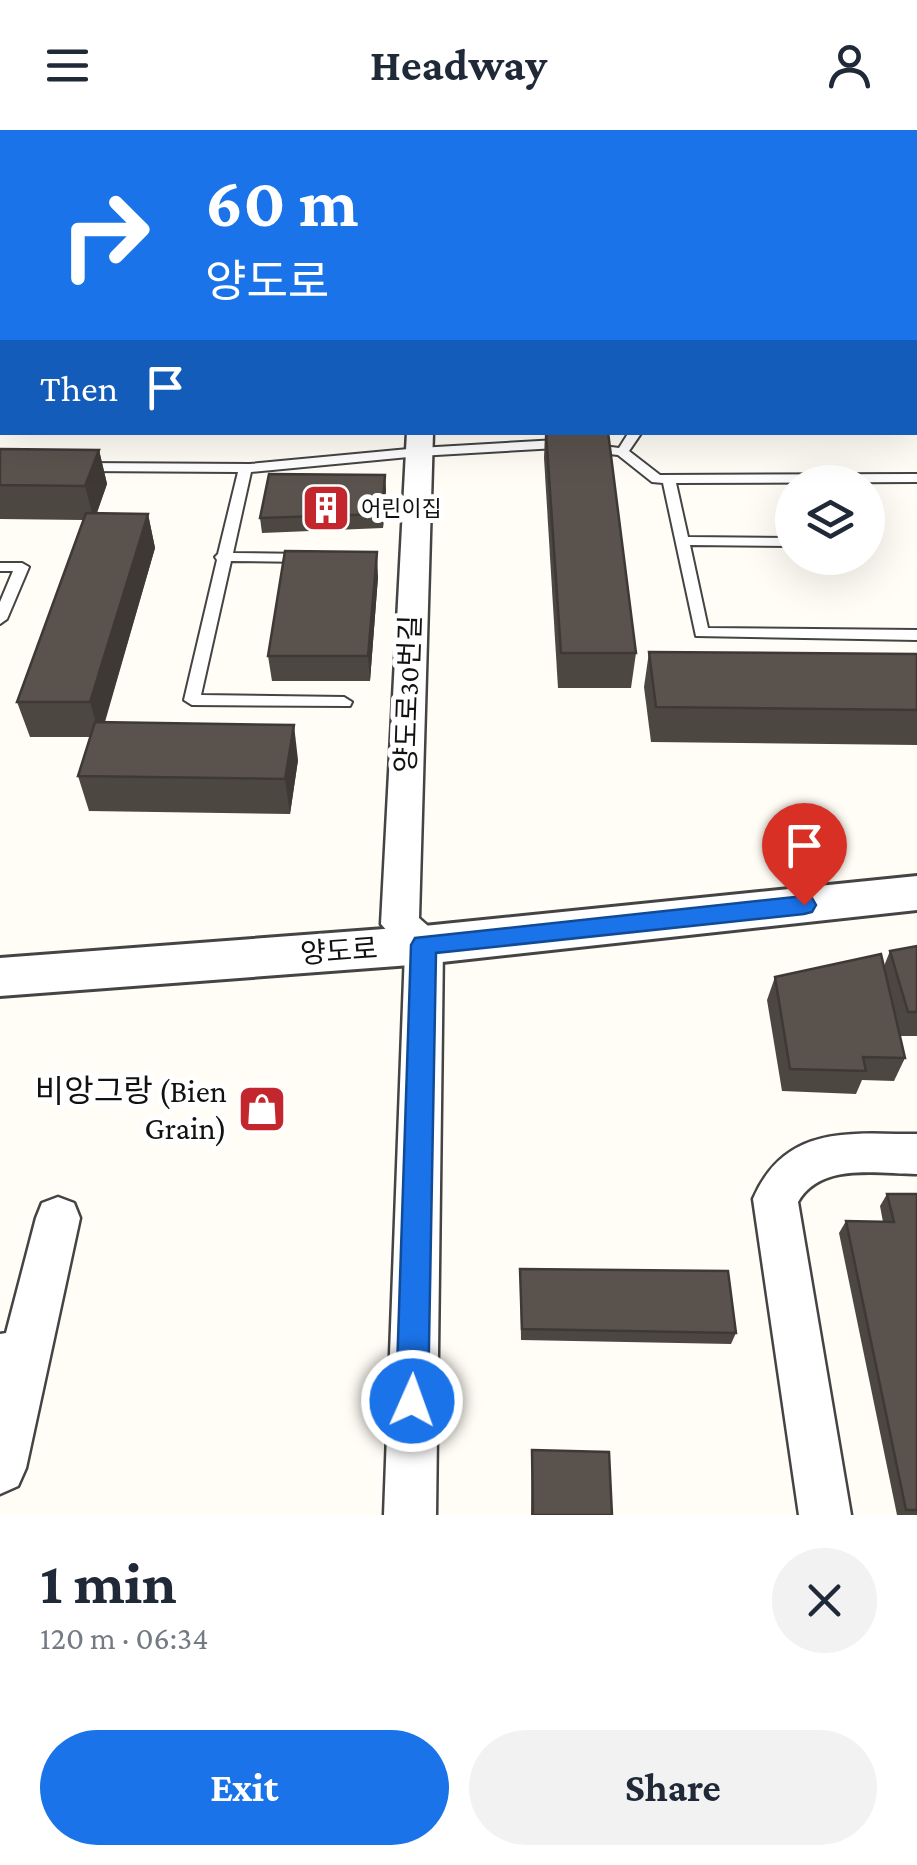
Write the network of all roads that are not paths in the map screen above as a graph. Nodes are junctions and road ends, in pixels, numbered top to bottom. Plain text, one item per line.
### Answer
1 (634, 435) edge
2 (419, 442) edge
3 (622, 452) junction
4 (75, 467) edge
5 (245, 468) junction
6 (917, 478) edge
7 (670, 479) junction
8 (682, 541) junction
9 (775, 542) edge
10 (222, 557) junction
11 (328, 558) edge
12 (0, 567) edge
13 (0, 620) edge
14 (917, 635) edge
15 (344, 702) dead end
16 (917, 873) edge
17 (917, 894) edge
18 (412, 934) junction
19 (0, 952) edge
20 (0, 977) edge
21 (917, 1154) edge
22 (58, 1218) dead end
23 (13, 1357) edge
24 (0, 1468) edge
25 (410, 1515) edge
26 (826, 1515) edge

1 - 3 lane
2 - 3 lane
2 - 5 lane
2 - 18 street, 양도로30번길
3 - 7 lane
4 - 5 lane
5 - 10 lane
6 - 7 lane
7 - 8 lane
8 - 9 lane
8 - 14 lane
10 - 11 lane
10 - 15 lane
12 - 13 lane
16 - 18 street, 양도로
17 - 18 street, 양도로
18 - 19 street, 양도로
18 - 20 street, 양도로
18 - 25 street, 양도로30번길
21 - 26 street
22 - 23 street
23 - 24 street

